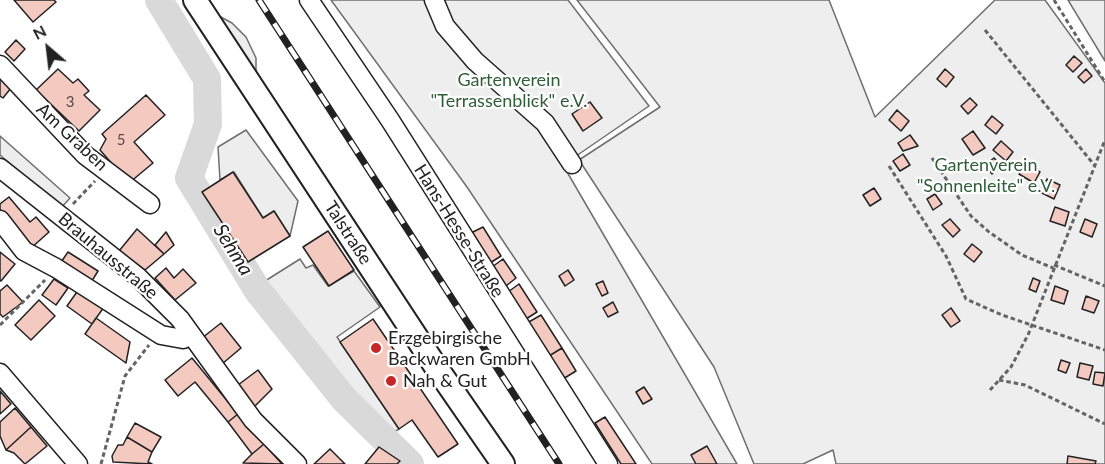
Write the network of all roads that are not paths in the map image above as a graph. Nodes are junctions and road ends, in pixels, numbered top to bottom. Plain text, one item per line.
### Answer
1 (195, 0) edge
2 (309, 0) edge
3 (434, 0) edge
4 (0, 65) edge
5 (572, 164) dead end
6 (0, 168) edge
7 (150, 204) dead end
8 (0, 220) edge
9 (191, 335) junction
10 (0, 372) edge
11 (77, 464) edge
12 (297, 464) edge
13 (503, 464) edge
14 (608, 464) edge

1 - 13 main road, Talstraße
2 - 14 street, Hans-Hesse-Straße
3 - 5 street
4 - 7 street, Am Graben
6 - 9 street, Brauhausstraße
8 - 9 street
9 - 12 street, Brauhausstraße
10 - 11 street

